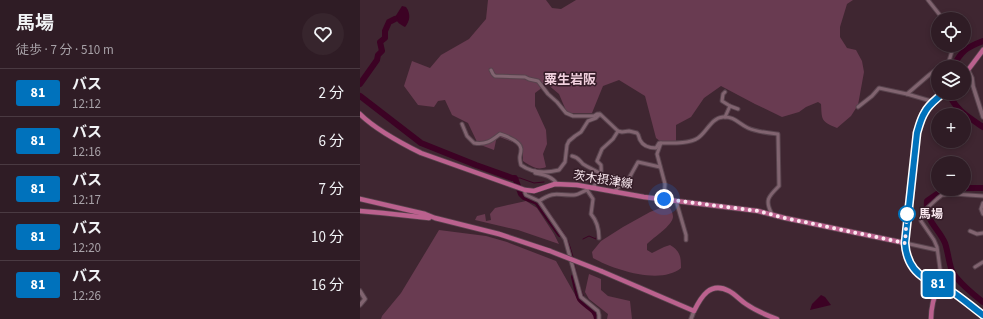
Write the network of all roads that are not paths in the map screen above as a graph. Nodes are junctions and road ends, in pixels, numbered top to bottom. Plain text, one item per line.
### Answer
1 (928, 0) edge
2 (937, 12) edge
3 (983, 50) edge
4 (971, 66) edge
5 (491, 70) dead end
6 (931, 74) edge
7 (971, 76) edge
8 (725, 92) dead end
9 (907, 94) junction
10 (933, 102) joint
11 (730, 106) junction
12 (858, 107) dead end
13 (738, 109) dead end
14 (360, 114) edge
15 (600, 114) junction
16 (725, 117) junction
17 (983, 117) edge
18 (462, 124) dead end
19 (618, 131) junction
20 (661, 143) junction
21 (572, 156) dead end
22 (660, 167) junction
23 (535, 171) junction
24 (601, 176) junction
25 (623, 182) junction
26 (557, 184) junction
27 (521, 189) junction
28 (587, 189) junction
29 (614, 192) junction
30 (983, 196) edge
31 (664, 199) junction
32 (360, 200) edge
33 (539, 201) junction
34 (678, 202) junction
35 (983, 204) edge
36 (360, 211) edge
37 (772, 214) junction
38 (983, 214) edge
39 (435, 218) junction
40 (970, 231) dead end
41 (983, 233) edge
42 (599, 238) dead end
43 (686, 240) dead end
44 (905, 243) junction
45 (937, 250) junction
46 (983, 262) edge
47 (975, 267) dead end
48 (939, 284) junction
49 (360, 291) edge
50 (360, 305) edge
51 (694, 312) junction
52 (983, 315) edge
53 (599, 319) edge
54 (691, 319) edge
55 (777, 319) edge
56 (931, 319) edge

1 - 2 street
3 - 4 main road
5 - 15 street
6 - 9 street
7 - 17 street
8 - 11 street
9 - 10 street
9 - 12 street
10 - 44 main road
11 - 13 street
11 - 16 street
14 - 27 main road, 茨木摂津線
15 - 19 street
15 - 23 street
16 - 20 street
16 - 37 street
18 - 23 street
19 - 20 street
19 - 24 street
20 - 22 street
21 - 24 street
22 - 25 street
22 - 31 street
23 - 26 street
24 - 25 street
24 - 28 street
25 - 29 street
26 - 27 main road, 茨木摂津線
26 - 28 main road, 茨木摂津線
27 - 33 street
28 - 29 main road, 茨木摂津線
28 - 33 street
28 - 42 street
29 - 31 main road, 茨木摂津線
30 - 45 street
31 - 34 main road, 茨木摂津線
32 - 39 main road
33 - 53 street
34 - 37 main road, 茨木摂津線
34 - 43 street
35 - 38 street
36 - 39 main road
37 - 44 main road, 茨木摂津線
39 - 51 main road, bridge
40 - 41 street
44 - 45 street
44 - 48 main road
45 - 48 street
46 - 47 street
48 - 52 main road
48 - 56 main road
49 - 50 street
51 - 54 street
51 - 55 main road

